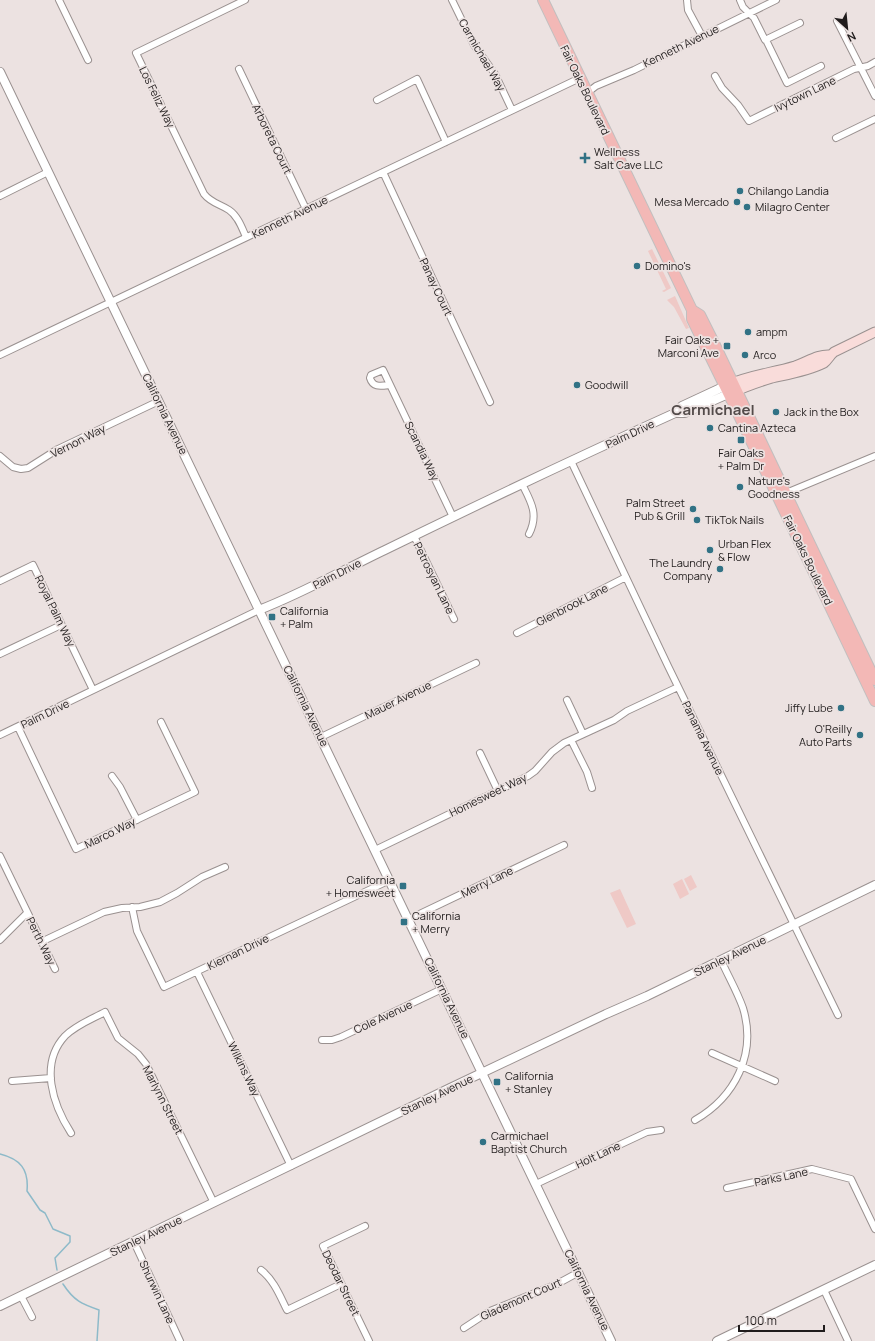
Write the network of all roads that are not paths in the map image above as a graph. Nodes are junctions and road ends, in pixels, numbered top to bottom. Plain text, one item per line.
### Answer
1 (59, 0) edge
2 (245, 0) edge
3 (452, 0) edge
4 (543, 0) edge
5 (687, 0) edge
6 (740, 0) edge
7 (776, 0) edge
8 (749, 13) junction
9 (837, 21) dead end
10 (800, 23) dead end
11 (702, 36) junction
12 (766, 40) junction
13 (88, 60) dead end
14 (875, 62) edge
15 (821, 66) dead end
16 (861, 68) junction
17 (239, 69) dead end
18 (0, 72) edge
19 (715, 76) dead end
20 (580, 78) junction
21 (587, 93) junction
22 (875, 96) edge
23 (377, 100) dead end
24 (512, 110) junction
25 (875, 119) edge
26 (836, 138) dead end
27 (446, 142) junction
28 (48, 172) junction
29 (383, 172) junction
30 (0, 196) edge
31 (306, 209) junction
32 (246, 237) junction
33 (111, 302) junction
34 (875, 332) edge
35 (0, 355) edge
36 (390, 385) dead end
37 (731, 388) junction
38 (159, 401) junction
39 (490, 402) dead end
40 (0, 456) edge
41 (875, 456) edge
42 (571, 461) junction
43 (522, 484) junction
44 (773, 488) junction
45 (786, 494) junction
46 (453, 517) junction
47 (529, 534) dead end
48 (414, 536) junction
49 (811, 547) junction
50 (626, 577) junction
51 (0, 581) edge
52 (259, 610) junction
53 (454, 619) dead end
54 (61, 625) junction
55 (517, 633) dead end
56 (0, 654) edge
57 (476, 663) dead end
58 (875, 680) edge
59 (678, 687) junction
60 (93, 690) junction
61 (567, 700) dead end
62 (875, 701) edge
63 (162, 722) dead end
64 (18, 727) junction
65 (583, 734) junction
66 (0, 735) edge
67 (321, 737) junction
68 (571, 740) junction
69 (480, 753) dead end
70 (112, 776) dead end
71 (592, 788) dead end
72 (498, 791) junction
73 (137, 820) junction
74 (564, 845) dead end
75 (375, 850) junction
76 (0, 856) edge
77 (225, 867) dead end
78 (390, 880) junction
79 (875, 885) edge
80 (132, 907) junction
81 (27, 913) junction
82 (409, 919) junction
83 (793, 926) junction
84 (0, 940) edge
85 (42, 942) junction
86 (721, 960) junction
87 (55, 969) dead end
88 (197, 972) junction
89 (442, 989) junction
90 (838, 1015) dead end
91 (322, 1040) dead end
92 (712, 1053) dead end
93 (742, 1066) junction
94 (483, 1073) junction
95 (51, 1078) junction
96 (12, 1081) dead end
97 (776, 1081) dead end
98 (695, 1120) dead end
99 (662, 1130) dead end
100 (71, 1133) dead end
101 (291, 1166) junction
102 (536, 1184) junction
103 (727, 1188) dead end
104 (214, 1203) junction
105 (365, 1226) dead end
106 (875, 1229) edge
107 (134, 1242) junction
108 (875, 1265) edge
109 (261, 1270) dead end
110 (579, 1272) junction
111 (341, 1284) junction
112 (824, 1290) junction
113 (21, 1296) junction
114 (0, 1306) edge
115 (32, 1317) dead end
116 (464, 1328) dead end
117 (180, 1341) edge
118 (369, 1341) edge
119 (612, 1341) edge
120 (717, 1341) edge
121 (848, 1341) edge

1 - 13 street
2 - 32 street, Los Feliz Way
3 - 24 street, Carmichael Way
4 - 20 main road, Fair Oaks Boulevard
5 - 11 street
6 - 8 street
7 - 8 street, Kenneth Avenue
8 - 11 street, Kenneth Avenue
8 - 12 street
9 - 16 street
10 - 12 street
11 - 21 street, Kenneth Avenue
12 - 15 street
14 - 16 street, Ivytown Lane
16 - 19 street, Ivytown Lane
16 - 22 street
17 - 31 street, Arboreta Court
18 - 28 street, California Avenue
20 - 21 main road, Fair Oaks Boulevard
20 - 24 street, Kenneth Avenue
21 - 37 main road, Fair Oaks Boulevard
23 - 27 street
24 - 27 street, Kenneth Avenue
25 - 26 street
27 - 29 street, Kenneth Avenue
28 - 30 street
28 - 33 street, California Avenue
29 - 31 street, Kenneth Avenue
29 - 39 street, Panay Court
31 - 32 street, Kenneth Avenue
32 - 33 street, Kenneth Avenue
33 - 35 street, Kenneth Avenue
33 - 38 street, California Avenue
34 - 37 main road
36 - 46 street, Scandia Way
37 - 42 street, Palm Drive
37 - 44 main road, Fair Oaks Boulevard
37 - 45 main road, Fair Oaks Boulevard
38 - 40 street, Vernon Way
38 - 52 street, California Avenue
41 - 45 street
42 - 43 street, Palm Drive
42 - 50 street, Panama Avenue
43 - 46 street, Palm Drive
43 - 47 street
44 - 49 main road
44 - 62 main road, Fair Oaks Boulevard
45 - 49 main road, Fair Oaks Boulevard
46 - 48 street, Palm Drive
48 - 52 street, Palm Drive
48 - 53 street, Petrosyan Lane
49 - 58 main road, Fair Oaks Boulevard
50 - 55 street, Glenbrook Lane
50 - 59 street, Panama Avenue
51 - 54 street, Royal Palm Way
52 - 60 street, Palm Drive
52 - 67 street, California Avenue
54 - 56 street
54 - 60 street, Royal Palm Way
57 - 67 street, Mauer Avenue
59 - 65 street, Homesweet Way
59 - 83 street, Panama Avenue
60 - 64 street, Palm Drive
61 - 65 street
63 - 73 street, Marco Way
64 - 66 street, Palm Drive
64 - 73 street, Marco Way
65 - 68 street, Homesweet Way
67 - 75 street, California Avenue
68 - 71 street
68 - 72 street, Homesweet Way
69 - 72 street
70 - 73 street
72 - 75 street, Homesweet Way
74 - 82 street, Merry Lane
75 - 78 street, California Avenue
76 - 81 street
77 - 80 street
78 - 82 street, California Avenue
78 - 88 street, Kiernan Drive
79 - 83 street, Stanley Avenue
80 - 85 street
80 - 88 street, Kiernan Drive
81 - 84 street
81 - 85 street, Perth Way
82 - 89 street, California Avenue
83 - 86 street, Stanley Avenue
83 - 90 street, Panama Avenue
85 - 87 street, Perth Way
86 - 93 street
86 - 94 street, Stanley Avenue
88 - 101 street, Wilkins Way
89 - 91 street, Cole Avenue
89 - 94 street, California Avenue
92 - 93 street
93 - 97 street
93 - 98 street
94 - 101 street, Stanley Avenue
94 - 102 street, California Avenue
95 - 96 street
95 - 100 street, Marlynn Street
95 - 104 street, Marlynn Street
99 - 102 street, Holt Lane
101 - 104 street, Stanley Avenue
102 - 110 street, California Avenue
103 - 106 street, Parks Lane
104 - 107 street, Stanley Avenue
105 - 111 street, Deodar Street
107 - 113 street, Stanley Avenue
107 - 117 street, Shurwin Lane
108 - 112 street
109 - 111 street
110 - 116 street, Glademont Court
110 - 119 street, California Avenue
111 - 118 street, Deodar Street
112 - 120 street
112 - 121 street
113 - 114 street, Stanley Avenue
113 - 115 street

